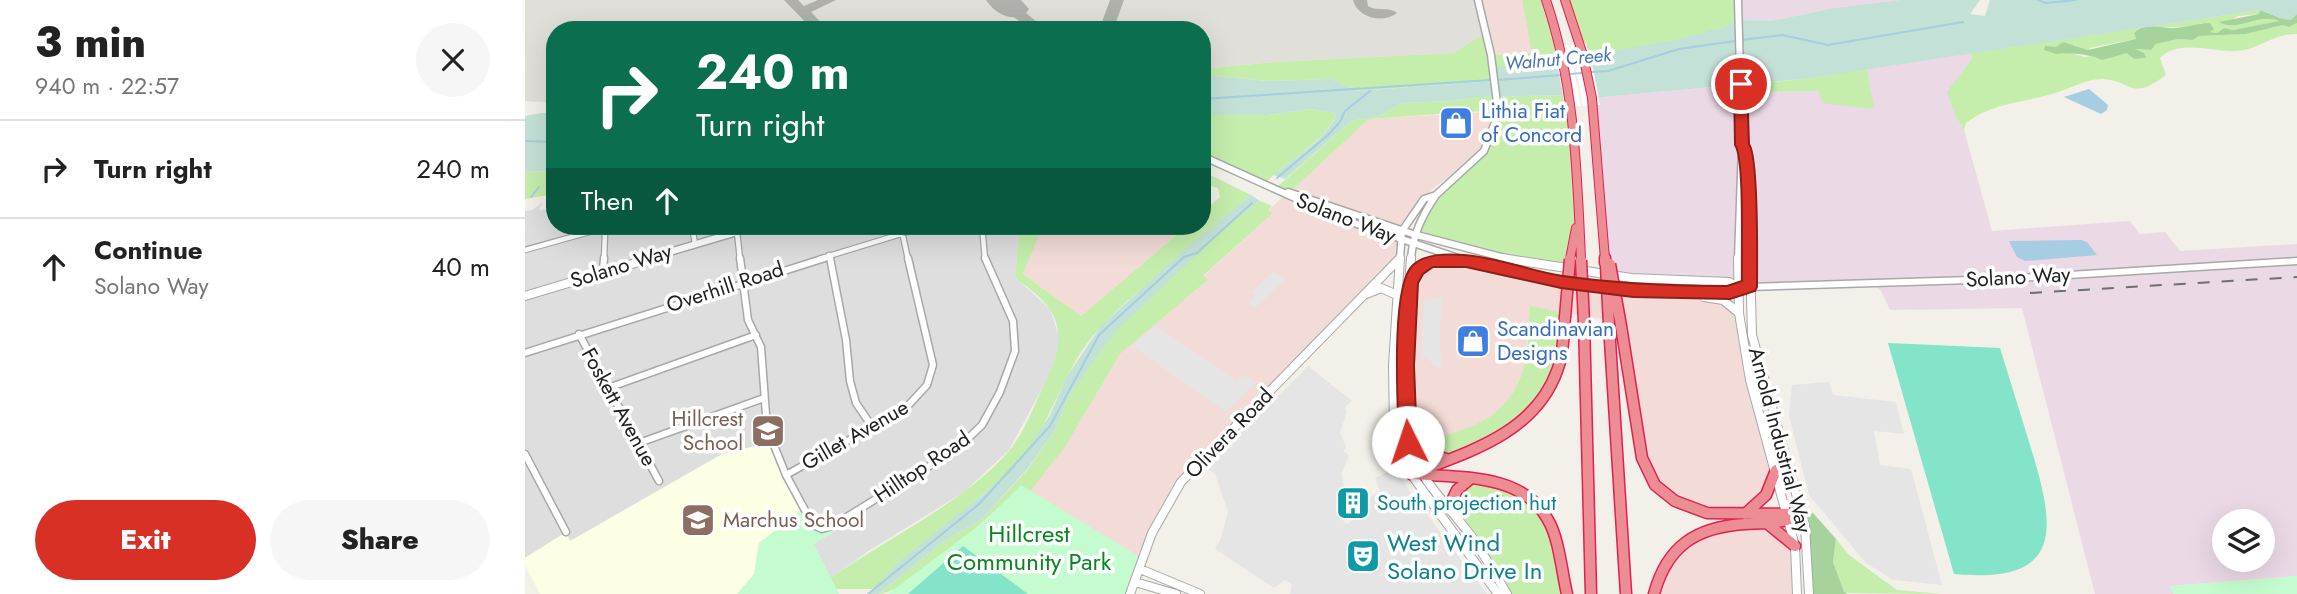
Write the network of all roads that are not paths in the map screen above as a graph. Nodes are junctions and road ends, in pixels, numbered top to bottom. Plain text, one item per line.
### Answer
1 (1478, 0) edge
2 (1546, 0) edge
3 (1565, 0) edge
4 (1738, 0) edge
5 (1742, 145) junction
6 (1211, 160) edge
7 (1284, 192) junction
8 (1436, 195) junction
9 (1579, 217) junction
10 (1402, 231) junction
11 (1413, 234) junction
12 (579, 235) edge
13 (605, 235) edge
14 (694, 235) edge
15 (726, 235) edge
16 (737, 235) edge
17 (892, 235) edge
18 (903, 235) edge
19 (983, 235) edge
20 (1401, 240) junction
21 (1412, 243) junction
22 (695, 244) junction
23 (525, 250) edge
24 (829, 255) junction
25 (1400, 257) junction
26 (1466, 261) junction
27 (2297, 261) edge
28 (603, 271) junction
29 (743, 282) junction
30 (1410, 283) junction
31 (1738, 287) junction
32 (1749, 287) junction
33 (1655, 291) junction
34 (1397, 295) junction
35 (525, 296) edge
36 (1363, 296) junction
37 (1739, 313) junction
38 (1615, 326) junction
39 (579, 334) junction
40 (756, 335) junction
41 (525, 354) edge
42 (608, 388) junction
43 (764, 398) junction
44 (873, 428) junction
45 (1406, 430) junction
46 (639, 443) junction
47 (525, 454) edge
48 (1447, 460) junction
49 (1776, 470) junction
50 (1419, 473) junction
51 (786, 475) junction
52 (1469, 480) junction
53 (659, 481) dead end
54 (1448, 507) junction
55 (1744, 514) junction
56 (1801, 514) junction
57 (1788, 517) junction
58 (1767, 524) junction
59 (566, 532) dead end
60 (1795, 546) junction
61 (1140, 569) junction
62 (1135, 582) junction
63 (1130, 594) edge
64 (1177, 594) edge
65 (1200, 594) edge
66 (1498, 594) edge
67 (1507, 594) edge
68 (1567, 594) edge
69 (1591, 594) edge
70 (1626, 594) edge
71 (1654, 594) edge
72 (1797, 594) edge
73 (1809, 594) edge

1 - 8 street
2 - 9 highway
3 - 38 highway, bridge
4 - 5 street
5 - 31 street, Arnold Industrial Way
5 - 32 street, Arnold Industrial Way
6 - 7 street, Solano Way
7 - 10 street, Solano Way
7 - 20 street, Solano Way
8 - 10 street
8 - 11 street
9 - 48 highway, bridge
9 - 69 highway, bridge
10 - 11 street, Solano Way
10 - 20 street
11 - 21 street
11 - 31 street, Solano Way
12 - 23 street
13 - 28 street
14 - 22 street
15 - 22 street, Solano Way
16 - 29 street
17 - 24 street, Overhill Road
18 - 44 street, Gillet Avenue
19 - 51 street, Hilltop Road
20 - 21 street, Solano Way
20 - 25 street
21 - 26 street, Solano Way
21 - 30 street
22 - 28 street, Solano Way
24 - 29 street, Overhill Road
24 - 44 street
25 - 34 street
25 - 36 street, Olivera Road
26 - 30 street
26 - 33 street, Solano Way
27 - 32 street, Solano Way
28 - 35 street, Solano Way
29 - 39 street, Overhill Road
29 - 40 street
30 - 45 street
31 - 32 street, Solano Way
31 - 33 street, Solano Way
31 - 37 street, Arnold Industrial Way
32 - 56 street, Arnold Industrial Way
33 - 37 street
34 - 36 street
34 - 50 street
36 - 61 street, Olivera Road
37 - 49 street, Arnold Industrial Way
38 - 55 highway
38 - 70 highway
39 - 41 street, Overhill Road
39 - 42 street, Foskett Avenue
40 - 42 street
40 - 43 street
42 - 46 street, Foskett Avenue
43 - 46 street
43 - 51 street
44 - 51 street, Gillet Avenue
45 - 48 highway
45 - 50 street
46 - 53 street, Foskett Avenue
47 - 59 street
48 - 50 highway
49 - 55 highway
49 - 57 street, Arnold Industrial Way
50 - 52 highway
50 - 54 street
50 - 66 street
52 - 54 highway
52 - 68 highway
54 - 67 street
55 - 57 highway
56 - 57 highway
56 - 73 street, Arnold Industrial Way
57 - 58 highway
57 - 60 street, Arnold Industrial Way
58 - 60 highway
58 - 71 highway
60 - 72 street, Arnold Industrial Way
61 - 62 street, Olivera Road
61 - 65 street
62 - 63 street, Olivera Road
62 - 64 street

